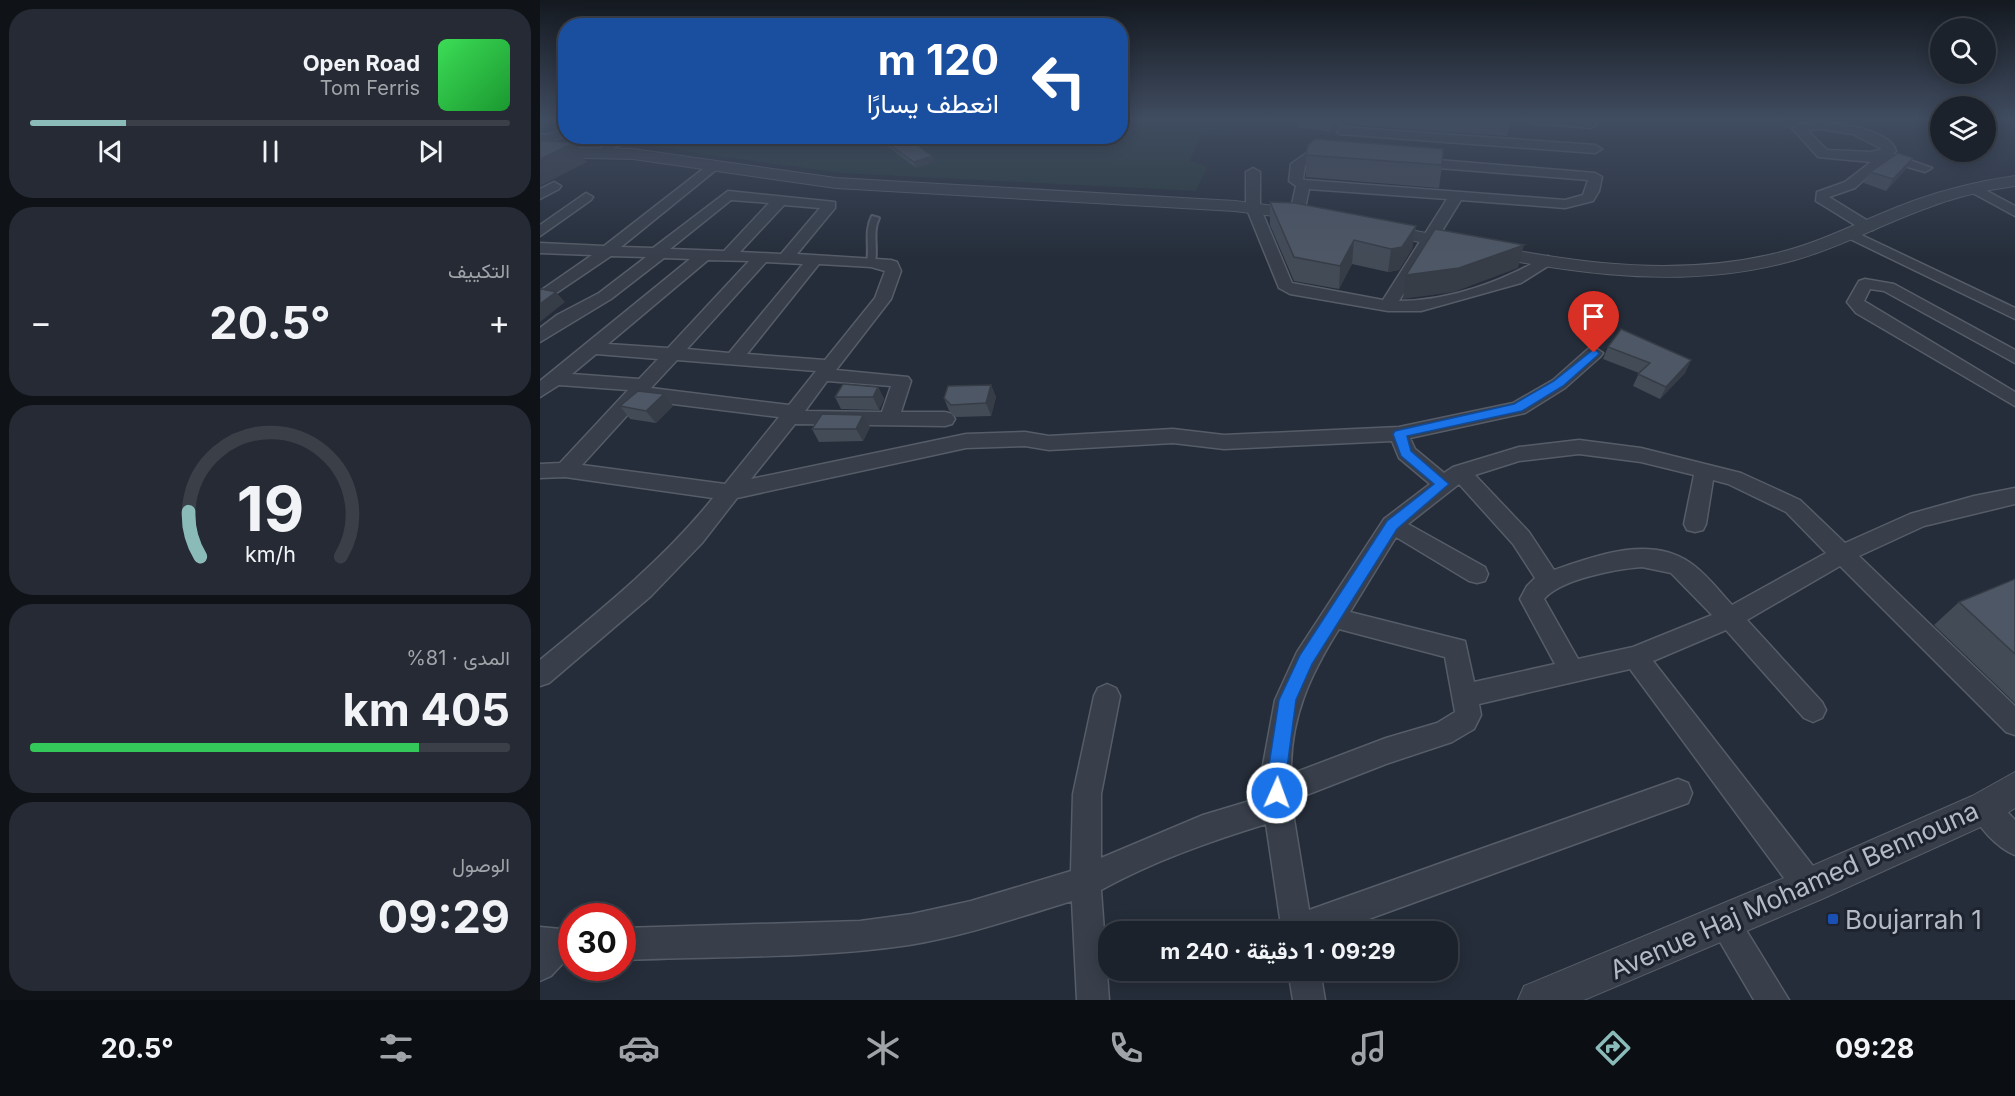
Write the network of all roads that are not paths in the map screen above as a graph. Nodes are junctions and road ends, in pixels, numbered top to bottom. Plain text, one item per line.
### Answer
1 (712, 166) joint
2 (1297, 166) edge
3 (1461, 166) edge
4 (1870, 166) edge
5 (1919, 166) edge
6 (1925, 168) dead end
7 (1253, 172) dead end
8 (2015, 181) edge
9 (1303, 184) junction
10 (554, 186) dead end
11 (1974, 188) junction
12 (1458, 194) junction
13 (540, 195) edge
14 (586, 197) dead end
15 (781, 199) junction
16 (1253, 207) junction
17 (2015, 212) edge
18 (1297, 213) junction
19 (875, 218) dead end
20 (1317, 218) edge
21 (1360, 225) edge
22 (1868, 227) junction
23 (540, 232) edge
24 (1851, 234) junction
25 (1428, 238) junction
26 (540, 248) edge
27 (607, 251) junction
28 (658, 253) junction
29 (706, 254) junction
30 (729, 255) junction
31 (763, 256) junction
32 (786, 258) junction
33 (815, 259) junction
34 (1548, 261) junction
35 (871, 262) junction
36 (540, 299) edge
37 (1388, 306) junction
38 (2015, 314) edge
39 (540, 337) edge
40 (594, 348) junction
41 (673, 353) junction
42 (1594, 353) dead end
43 (2015, 357) edge
44 (734, 358) junction
45 (826, 370) junction
46 (544, 387) edge
47 (640, 389) junction
48 (2015, 400) edge
49 (792, 415) junction
50 (889, 419) junction
51 (945, 419) dead end
52 (1400, 434) junction
53 (1705, 469) junction
54 (565, 470) junction
55 (540, 471) edge
56 (1451, 478) junction
57 (728, 492) junction
58 (2015, 496) edge
59 (1695, 524) dead end
60 (1392, 525) junction
61 (1843, 554) junction
62 (1478, 574) dead end
63 (1550, 582) junction
64 (1331, 617) junction
65 (1730, 618) junction
66 (1635, 657) junction
67 (1572, 671) junction
68 (540, 675) edge
69 (1466, 695) junction
70 (1107, 696) dead end
71 (1813, 710) dead end
72 (2015, 723) edge
73 (2015, 789) edge
74 (1678, 793) dead end
75 (1277, 800) junction
76 (1984, 808) junction
77 (2015, 842) edge
78 (1086, 882) junction
79 (1809, 886) junction
80 (1296, 921) edge
81 (1322, 921) edge
82 (1724, 923) junction
83 (636, 943) edge
84 (1306, 981) edge
85 (1092, 1000) edge
86 (1310, 1000) edge
87 (1538, 1000) edge
88 (1773, 1000) edge

1 - 16 street
1 - 27 street
2 - 9 street
3 - 12 street
4 - 22 street
5 - 6 street
7 - 16 street
8 - 11 street
9 - 12 street
9 - 18 street
10 - 13 street
11 - 17 street
11 - 22 street
12 - 25 street
14 - 23 street
15 - 28 street
15 - 30 street
15 - 32 street
16 - 18 street
16 - 37 street
18 - 20 street
19 - 35 lane
21 - 25 street
22 - 24 street
24 - 34 street
24 - 38 street
25 - 34 street
25 - 37 street
26 - 27 street
27 - 28 street
27 - 36 street
28 - 29 street
28 - 39 street
29 - 30 street
29 - 40 street
30 - 31 street
31 - 32 street
31 - 41 street
32 - 33 street
33 - 35 street
33 - 44 street
34 - 37 street
35 - 45 street
40 - 41 street
40 - 46 street
41 - 44 street
41 - 47 street
42 - 52 street
43 - 48 street
44 - 45 street
45 - 49 street
45 - 50 street
46 - 47 street
47 - 49 street
47 - 54 street
49 - 50 street
49 - 57 street
50 - 51 street
52 - 56 street
52 - 57 street
53 - 56 street
53 - 59 street
53 - 61 street
54 - 55 street
54 - 57 street
56 - 60 street
56 - 63 street
57 - 68 street
58 - 61 street
60 - 62 street
60 - 64 street
61 - 65 street
61 - 72 street
63 - 65 street
63 - 67 street
64 - 69 street
64 - 75 street
65 - 66 street
65 - 71 street
66 - 67 street
66 - 79 street
67 - 69 street
69 - 75 street
70 - 78 street
73 - 76 street, Avenue Haj Mohamed Bennouna
74 - 81 street
75 - 78 street
75 - 80 street
76 - 77 street
76 - 79 street, Avenue Haj Mohamed Bennouna
78 - 83 street
78 - 85 street
79 - 82 street, Avenue Haj Mohamed Bennouna
82 - 87 street, Avenue Haj Mohamed Bennouna
82 - 88 street
84 - 86 street

